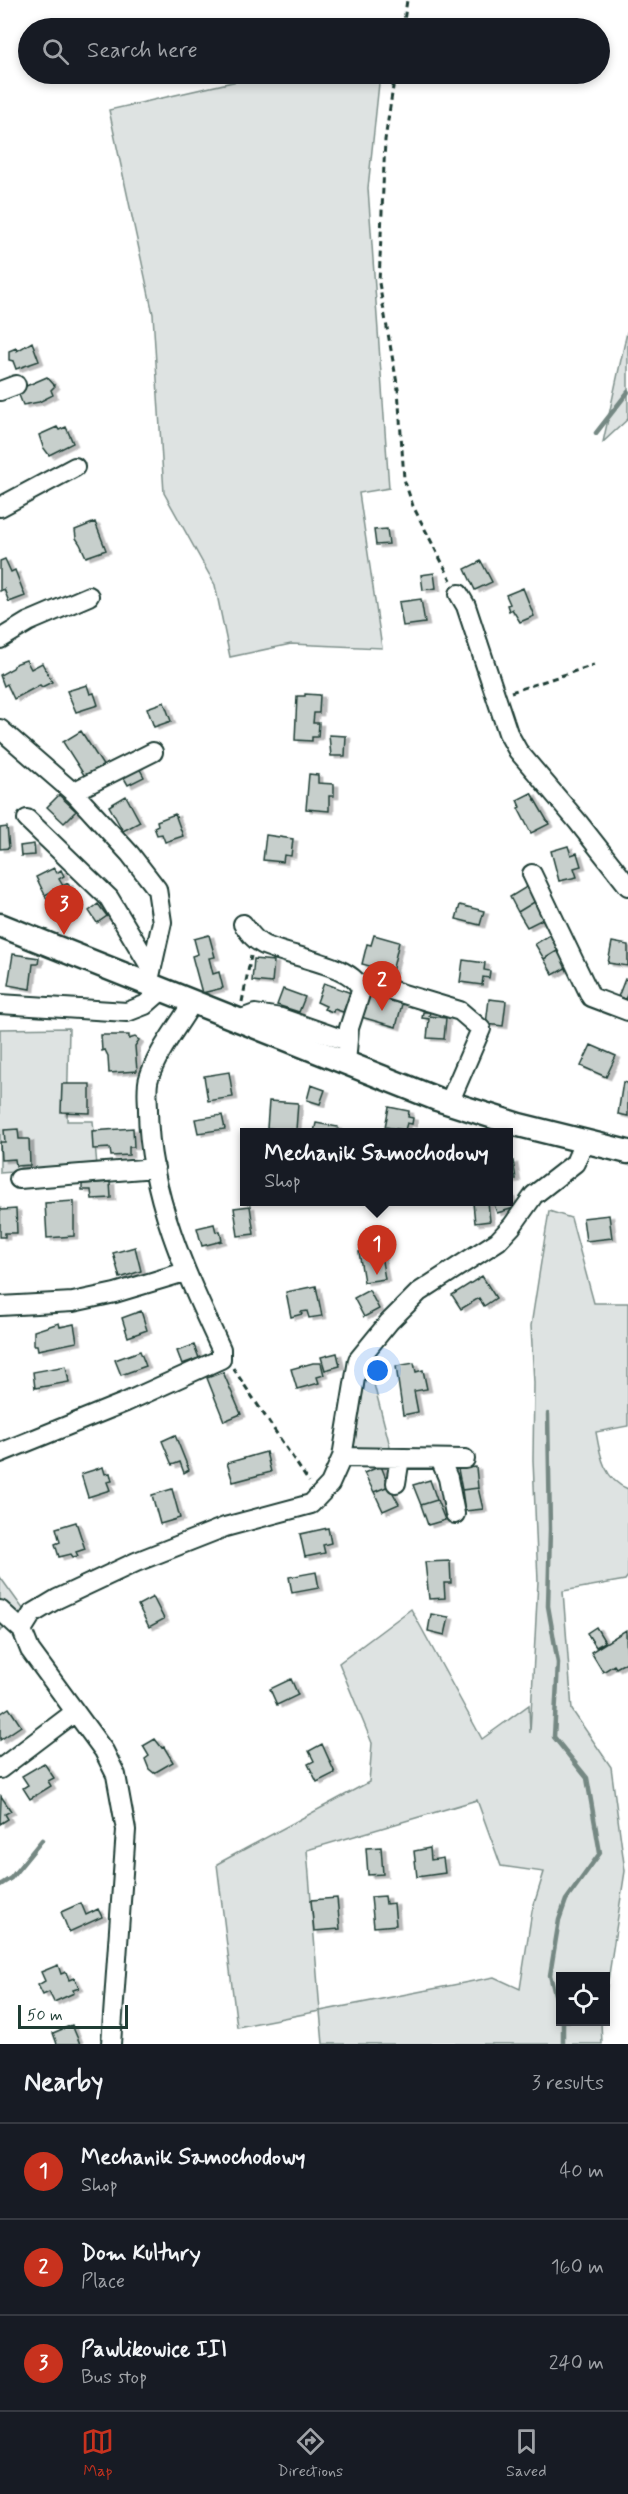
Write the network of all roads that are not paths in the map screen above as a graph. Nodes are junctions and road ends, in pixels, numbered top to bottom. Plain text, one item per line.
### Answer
1 (75, 467) dead end
2 (0, 507) edge
3 (459, 594) road end
4 (89, 596) dead end
5 (0, 639) edge
6 (0, 729) edge
7 (153, 752) dead end
8 (73, 792) junction
9 (27, 819) dead end
10 (532, 874) dead end
11 (628, 886) edge
12 (243, 924) dead end
13 (0, 926) edge
14 (153, 981) junction
15 (377, 986) dead end
16 (192, 1003) junction
17 (0, 1004) edge
18 (628, 1011) edge
19 (346, 1052) junction
20 (449, 1103) junction
21 (584, 1142) junction
22 (628, 1152) edge
23 (154, 1168) junction
24 (19, 1179) dead end
25 (185, 1272) junction
26 (0, 1306) edge
27 (0, 1453) edge
28 (342, 1457) junction
29 (400, 1458) junction
30 (440, 1459) junction
31 (465, 1459) dead end
32 (396, 1483) dead end
33 (455, 1514) dead end
34 (0, 1610) edge
35 (22, 1630) junction
36 (75, 1712) junction
37 (0, 1769) edge
38 (111, 2044) edge

1 - 2 street
3 - 11 street
4 - 5 street
6 - 8 street
7 - 8 street
8 - 14 street
9 - 14 street
10 - 18 street
12 - 19 street
13 - 14 main road
14 - 16 main road
14 - 17 street
15 - 20 street
16 - 19 main road
16 - 23 street
19 - 20 main road
20 - 21 main road
21 - 22 main road
21 - 28 street
23 - 24 street
23 - 25 street
25 - 26 street
25 - 27 street
28 - 29 street
28 - 35 street
29 - 30 street
29 - 32 street
30 - 31 street
30 - 33 street
34 - 35 street
35 - 36 street
36 - 37 street
36 - 38 street

